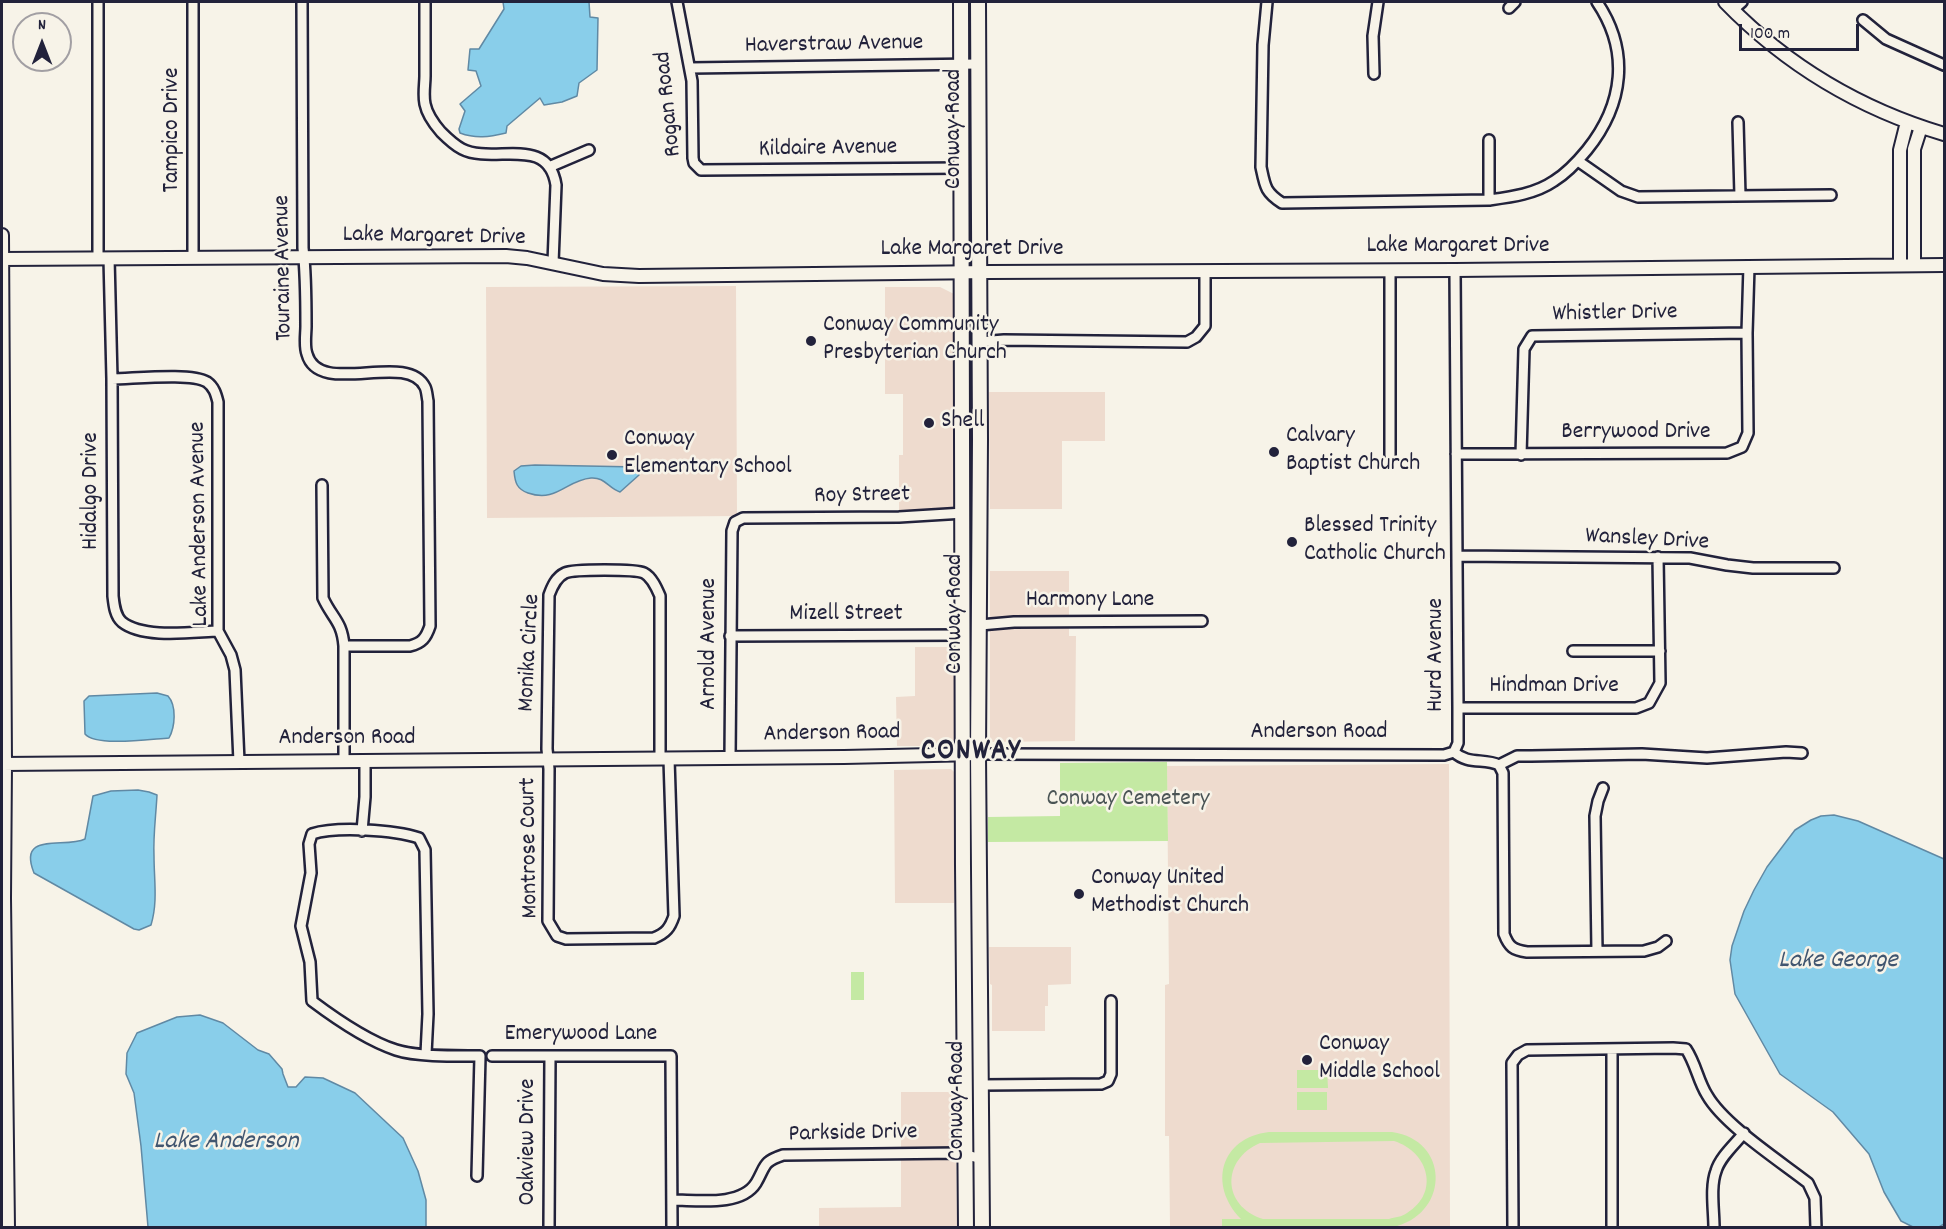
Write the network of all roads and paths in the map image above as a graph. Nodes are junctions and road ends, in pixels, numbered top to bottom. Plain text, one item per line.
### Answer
1 (98, 2) edge
2 (193, 2) edge
3 (302, 2) edge
4 (425, 2) edge
5 (677, 2) edge
6 (962, 2) edge
7 (978, 2) edge
8 (1267, 2) edge
9 (1378, 2) edge
10 (1598, 2) edge
11 (1733, 4) edge
12 (1863, 20) dead end
13 (962, 64) junction
14 (978, 64) junction
15 (1944, 64) edge
16 (690, 68) junction
17 (1374, 74) dead end
18 (1738, 122) dead end
19 (1906, 122) junction
20 (1921, 127) junction
21 (1944, 134) edge
22 (1489, 140) dead end
23 (589, 150) dead end
24 (1578, 161) junction
25 (549, 167) junction
26 (696, 167) joint
27 (962, 168) junction
28 (1831, 195) dead end
29 (1740, 196) junction
30 (1489, 200) junction
31 (2, 236) edge
32 (304, 257) junction
33 (104, 258) junction
34 (193, 258) junction
35 (2, 259) edge
36 (553, 263) junction
37 (1900, 265) junction
38 (1914, 265) junction
39 (1944, 265) edge
40 (1749, 266) junction
41 (1390, 270) junction
42 (1455, 270) junction
43 (1205, 271) junction
44 (963, 272) junction
45 (979, 272) junction
46 (1747, 333) junction
47 (979, 342) junction
48 (2, 360) edge
49 (112, 379) junction
50 (1456, 454) junction
51 (1390, 455) dead end
52 (1521, 455) junction
53 (2, 463) edge
54 (322, 485) dead end
55 (964, 513) junction
56 (732, 531) joint
57 (1457, 556) junction
58 (1658, 557) junction
59 (1834, 568) dead end
60 (964, 587) junction
61 (1202, 621) dead end
62 (980, 625) junction
63 (219, 631) junction
64 (963, 635) junction
65 (730, 636) junction
66 (344, 646) junction
67 (1573, 651) dead end
68 (1660, 651) junction
69 (1458, 708) junction
70 (1454, 752) junction
71 (1802, 753) dead end
72 (963, 754) junction
73 (978, 754) junction
74 (730, 758) junction
75 (665, 759) junction
76 (549, 760) junction
77 (344, 761) junction
78 (365, 761) junction
79 (239, 762) junction
80 (3, 764) edge
81 (1499, 765) junction
82 (1603, 788) dead end
83 (362, 831) junction
84 (964, 930) junction
85 (980, 935) junction
86 (1666, 941) dead end
87 (1597, 951) junction
88 (1111, 1000) dead end
89 (966, 1032) junction
90 (1612, 1049) junction
91 (426, 1054) junction
92 (492, 1056) dead end
93 (550, 1056) junction
94 (4, 1067) edge
95 (982, 1085) junction
96 (1744, 1133) junction
97 (966, 1154) junction
98 (982, 1159) junction
99 (477, 1176) dead end
100 (4, 1182) edge
101 (673, 1200) junction
102 (8, 1227) edge
103 (549, 1227) edge
104 (672, 1227) edge
105 (966, 1227) edge
106 (982, 1227) edge
107 (1513, 1227) edge
108 (1612, 1227) edge
109 (1714, 1227) edge
110 (1816, 1227) edge

1 - 33 street, Hidalgo Drive
2 - 34 street, Tampico Drive
3 - 32 street, Touraine Avenue
4 - 25 street
5 - 16 street, Rogan Road
6 - 13 main road, Conway Road
7 - 14 main road, Conway Road
8 - 30 street
9 - 17 street
10 - 24 street
11 - 19 street
12 - 15 street
13 - 14 street, Haverstraw Avenue
13 - 16 street, Haverstraw Avenue
13 - 27 main road, Conway Road
14 - 45 main road, Conway Road
16 - 26 street, Rogan Road
18 - 29 street
19 - 20 street
19 - 37 street
20 - 21 street
20 - 38 street
22 - 30 street
23 - 25 street
24 - 29 street
24 - 30 street
25 - 36 street
26 - 27 street, Kildaire Avenue
27 - 44 main road, Conway Road
28 - 29 street
31 - 35 street
32 - 34 street, Lake Margaret Drive
32 - 36 street, Lake Margaret Drive
32 - 66 street, Touraine Avenue
33 - 34 street, Lake Margaret Drive
33 - 35 street, Lake Margaret Drive
33 - 49 street, Hidalgo Drive
35 - 48 street
36 - 44 street, Lake Margaret Drive
37 - 38 street, Lake Margaret Drive
37 - 40 street, Lake Margaret Drive
38 - 39 street, Lake Margaret Drive
40 - 42 street, Lake Margaret Drive
40 - 46 street, Berrywood Drive
41 - 42 street, Lake Margaret Drive
41 - 43 street, Lake Margaret Drive
41 - 51 street
42 - 50 street, Hurd Avenue
43 - 45 street, Lake Margaret Drive
43 - 47 street
44 - 45 street, Lake Margaret Drive
44 - 55 main road, Conway Road
45 - 47 main road, Conway Road
46 - 52 street, Whistler Drive
46 - 52 street, Berrywood Drive
47 - 62 main road, Conway Road
48 - 53 street
49 - 63 street, Hidalgo Drive
49 - 63 street, Lake Anderson Avenue
50 - 52 street, Berrywood Drive
50 - 57 street, Hurd Avenue
53 - 80 street
54 - 66 street
55 - 56 street, Roy Street
55 - 60 main road, Conway Road
56 - 65 street, Arnold Avenue
57 - 58 street, Wansley Drive
57 - 69 street, Hurd Avenue
58 - 59 street, Wansley Drive
58 - 68 street
60 - 62 main road
60 - 64 main road, Conway Road
61 - 62 street, Harmony Lane
62 - 73 main road, Conway Road
63 - 79 street, Lake Anderson Avenue
64 - 65 street, Mizell Street
64 - 72 main road, Conway Road
65 - 74 street, Arnold Avenue
66 - 77 street
67 - 68 street
68 - 69 street, Hindman Drive
69 - 70 street, Hurd Avenue
70 - 73 street, Anderson Road
70 - 81 street, Anderson Road
71 - 81 street, Anderson Road
72 - 73 street, Anderson Road
72 - 74 street, Anderson Road
72 - 84 main road, Conway Road
73 - 85 main road, Conway Road
74 - 75 street, Anderson Road
75 - 76 street, Anderson Road
75 - 76 street, Montrose Court
75 - 76 street, Monika Circle
76 - 78 street, Anderson Road
77 - 78 street, Anderson Road
77 - 79 street, Anderson Road
78 - 83 street
79 - 80 street, Anderson Road
80 - 94 street
81 - 87 street
82 - 87 street
83 - 91 street
83 - 91 street, Emerywood Lane
84 - 85 street
84 - 89 main road, Conway Road
85 - 95 main road, Conway Road
86 - 87 street
88 - 95 street
89 - 95 main road
89 - 97 main road, Conway Road
90 - 96 street
90 - 107 street
90 - 108 street
91 - 99 street, Emerywood Lane
92 - 93 street, Emerywood Lane
93 - 101 street, Emerywood Lane
93 - 103 street, Oakview Drive
94 - 100 street
95 - 98 main road, Conway Road
96 - 109 street
96 - 110 street
97 - 98 street, Parkside Drive
97 - 101 street, Parkside Drive
97 - 105 main road, Conway Road
98 - 106 main road, Conway Road
100 - 102 street
101 - 104 street

